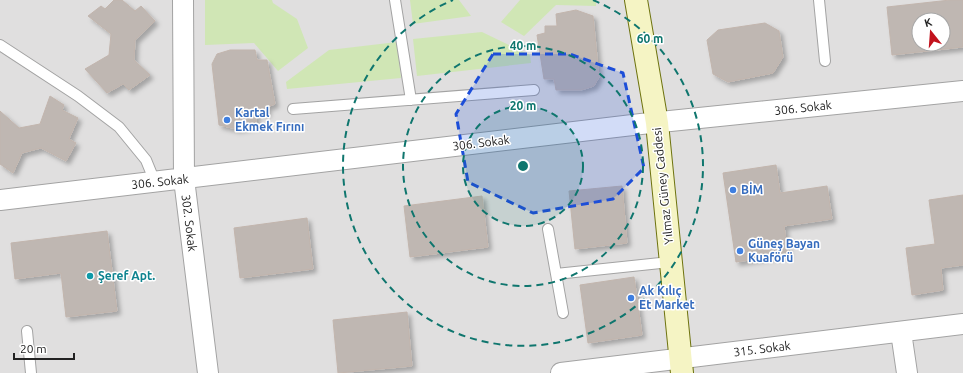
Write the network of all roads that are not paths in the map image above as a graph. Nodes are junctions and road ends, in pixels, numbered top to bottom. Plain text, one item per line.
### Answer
1 (183, 0) edge
2 (395, 0) edge
3 (636, 0) edge
4 (819, 0) edge
5 (0, 45) edge
6 (825, 61) dead end
7 (534, 90) dead end
8 (963, 91) edge
9 (411, 100) junction
10 (293, 109) dead end
11 (657, 123) junction
12 (184, 179) junction
13 (155, 182) junction
14 (0, 200) edge
15 (548, 229) dead end
16 (670, 262) junction
17 (556, 274) junction
18 (563, 313) dead end
19 (963, 324) edge
20 (27, 331) dead end
21 (901, 332) junction
22 (681, 366) edge
23 (31, 373) edge
24 (208, 373) edge
25 (561, 373) edge
26 (907, 373) edge

1 - 12 street, 302. Sokak
2 - 9 lane
3 - 11 street, Yılmaz Güney Caddesi
4 - 6 lane
5 - 13 lane
7 - 9 lane
8 - 11 street, 306. Sokak
9 - 10 lane
11 - 12 street, 306. Sokak
11 - 16 street, Yılmaz Güney Caddesi
12 - 13 street, 306. Sokak
12 - 24 street, 302. Sokak
13 - 14 street, 306. Sokak
15 - 17 lane
16 - 17 lane
16 - 22 street, Yılmaz Güney Caddesi
17 - 18 lane
19 - 21 street, 315. Sokak
20 - 23 lane
21 - 22 street, 315. Sokak
21 - 26 street
22 - 25 street, 315. Sokak

